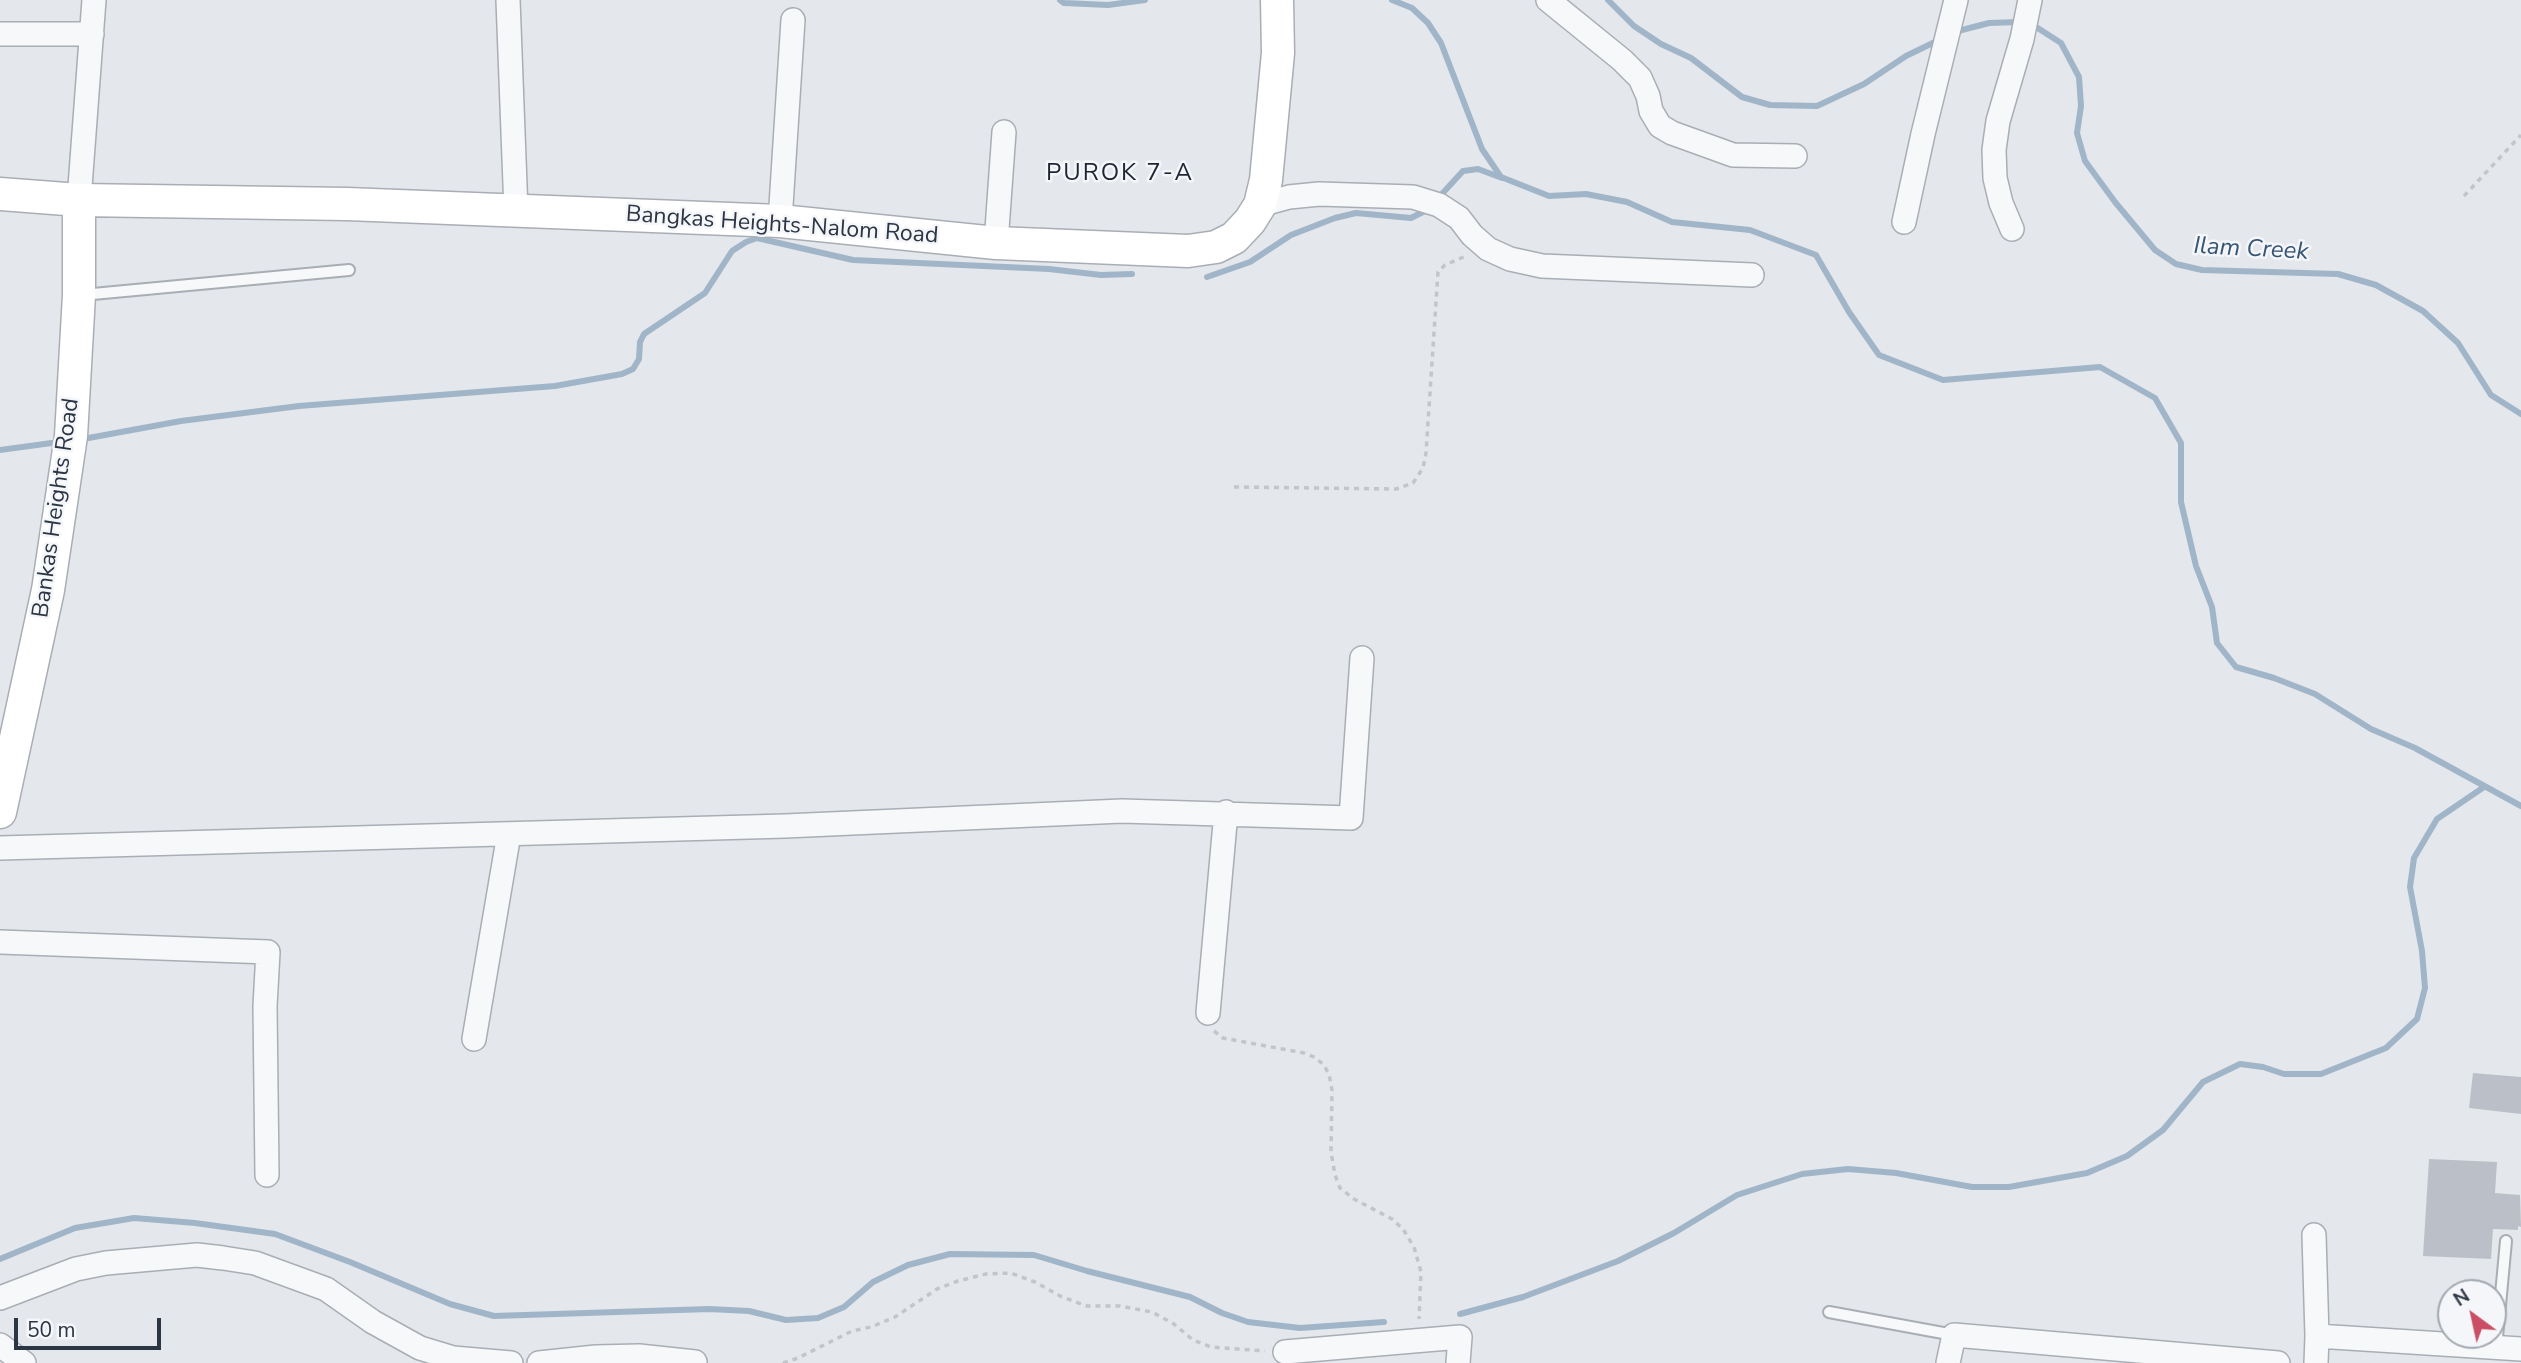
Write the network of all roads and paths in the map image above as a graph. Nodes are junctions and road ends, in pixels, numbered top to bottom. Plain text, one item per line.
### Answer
1 (94, 0) edge
2 (508, 0) edge
3 (1277, 0) edge
4 (1548, 0) edge
5 (1956, 0) edge
6 (2030, 0) edge
7 (793, 20) dead end
8 (0, 34) edge
9 (92, 34) junction
10 (1004, 132) dead end
11 (2521, 135) edge
12 (1796, 156) dead end
13 (0, 194) edge
14 (2464, 196) dead end
15 (79, 200) junction
16 (1260, 205) junction
17 (516, 211) junction
18 (780, 221) junction
19 (1904, 222) dead end
20 (2012, 229) dead end
21 (996, 243) junction
22 (1488, 249) junction
23 (349, 270) dead end
24 (1752, 275) dead end
25 (79, 295) junction
26 (1234, 486) dead end
27 (1362, 657) dead end
28 (2, 792) edge
29 (1226, 813) junction
30 (509, 834) junction
31 (0, 848) edge
32 (0, 942) edge
33 (1208, 1013) joint
34 (474, 1039) dead end
35 (267, 1175) dead end
36 (2314, 1235) dead end
37 (2507, 1241) dead end
38 (2503, 1279) edge
39 (0, 1298) edge
40 (1829, 1312) dead end
41 (1954, 1335) junction
42 (2317, 1336) junction
43 (1418, 1341) junction
44 (2437, 1344) edge
45 (0, 1345) edge
46 (1285, 1352) joint
47 (695, 1362) edge
48 (24, 1363) edge
49 (511, 1363) edge
50 (539, 1363) edge
51 (783, 1363) edge
52 (1458, 1363) edge
53 (1948, 1363) edge
54 (2277, 1363) edge
55 (2316, 1363) edge

1 - 9 street
2 - 17 street
3 - 16 street, Bangkas Heights-Nalom Road
4 - 12 street
5 - 19 street
6 - 20 street
7 - 18 street
8 - 9 street
9 - 15 street
10 - 21 street
11 - 14 path
13 - 15 street, Bangkas Heights-Nalom Road
15 - 17 street, Bangkas Heights-Nalom Road
15 - 25 street, Bankas Heights Road
16 - 21 street, Bangkas Heights-Nalom Road
16 - 22 street
17 - 18 street, Bangkas Heights-Nalom Road
18 - 21 street, Bangkas Heights-Nalom Road
22 - 24 street
22 - 26 path
23 - 25 lane
25 - 28 street, Bankas Heights Road
27 - 29 street
29 - 30 street
29 - 33 street
30 - 31 street
30 - 34 street
32 - 35 street
33 - 43 path
36 - 42 street
37 - 38 lane
39 - 49 street
40 - 41 lane
41 - 53 street
41 - 54 street
42 - 44 street
42 - 55 street
43 - 46 street
43 - 52 street
45 - 48 street
46 - 51 path
47 - 50 street

